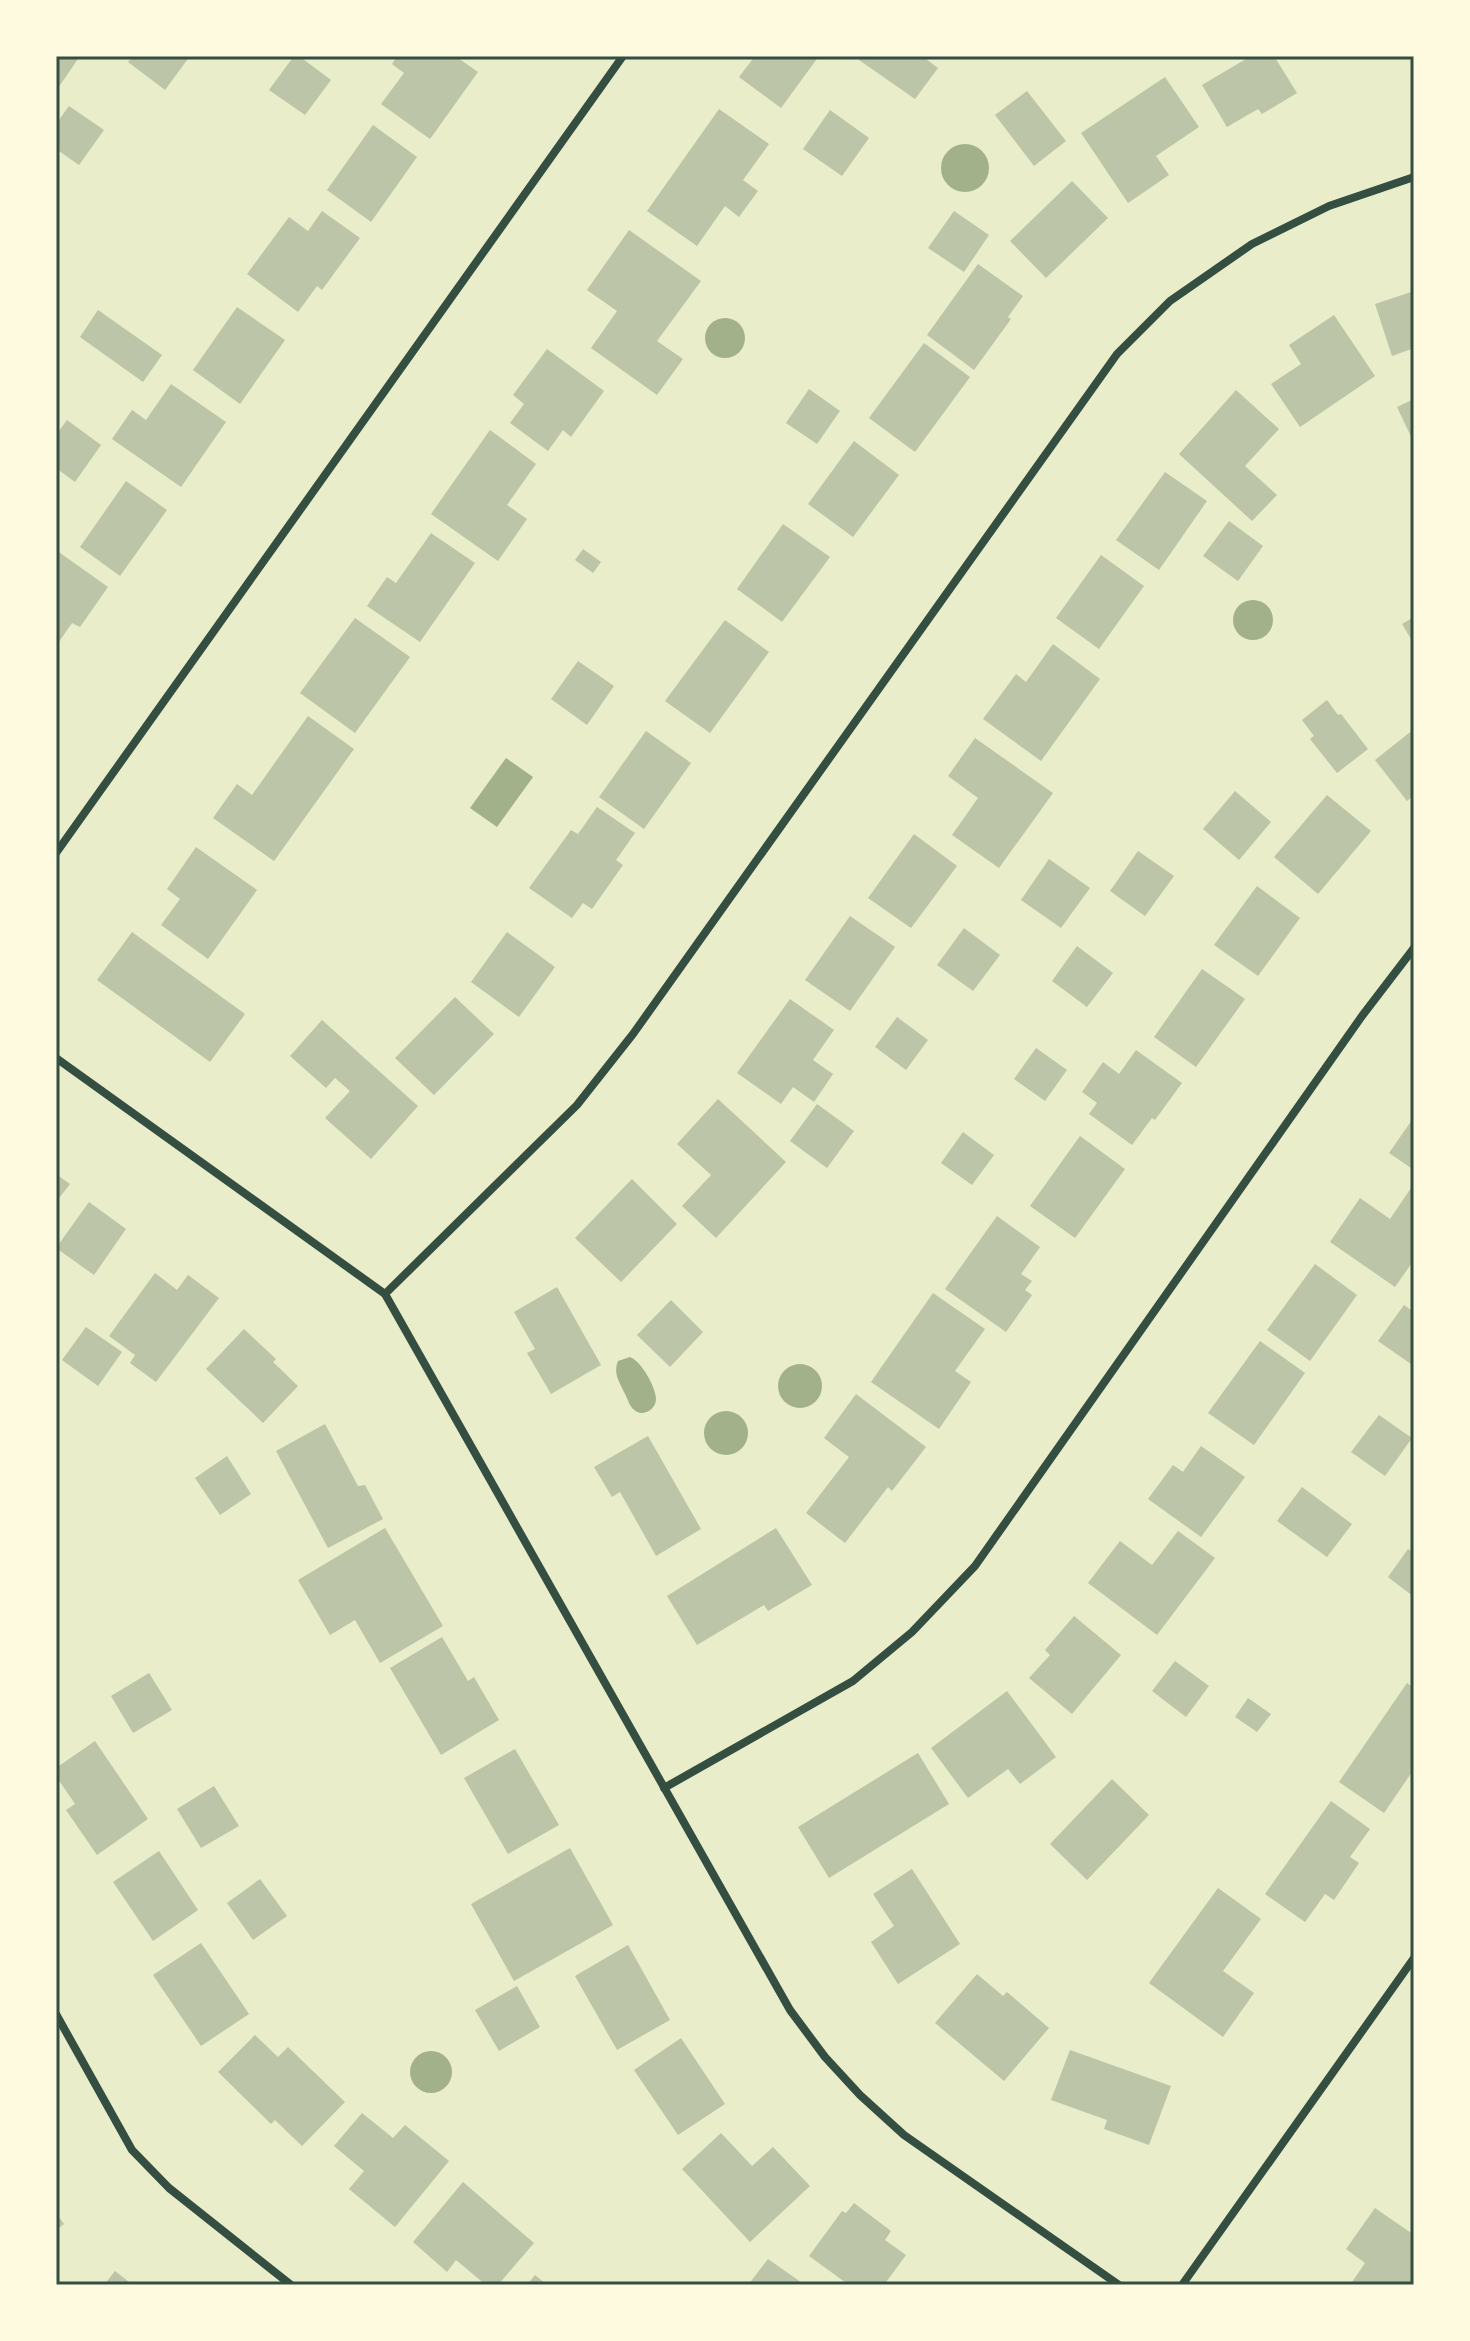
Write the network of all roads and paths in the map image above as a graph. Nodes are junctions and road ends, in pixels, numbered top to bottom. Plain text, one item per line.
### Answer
1 (623, 56) edge
2 (1414, 177) edge
3 (56, 853) edge
4 (1414, 948) edge
5 (56, 1058) edge
6 (385, 1294) junction
7 (664, 1788) junction
8 (1414, 1958) edge
9 (56, 2014) edge
10 (291, 2285) edge
11 (1119, 2285) edge
12 (1182, 2285) edge

1 - 3 street
2 - 6 street
4 - 7 street
5 - 6 street
6 - 7 street
7 - 11 street
8 - 12 street
9 - 10 street

